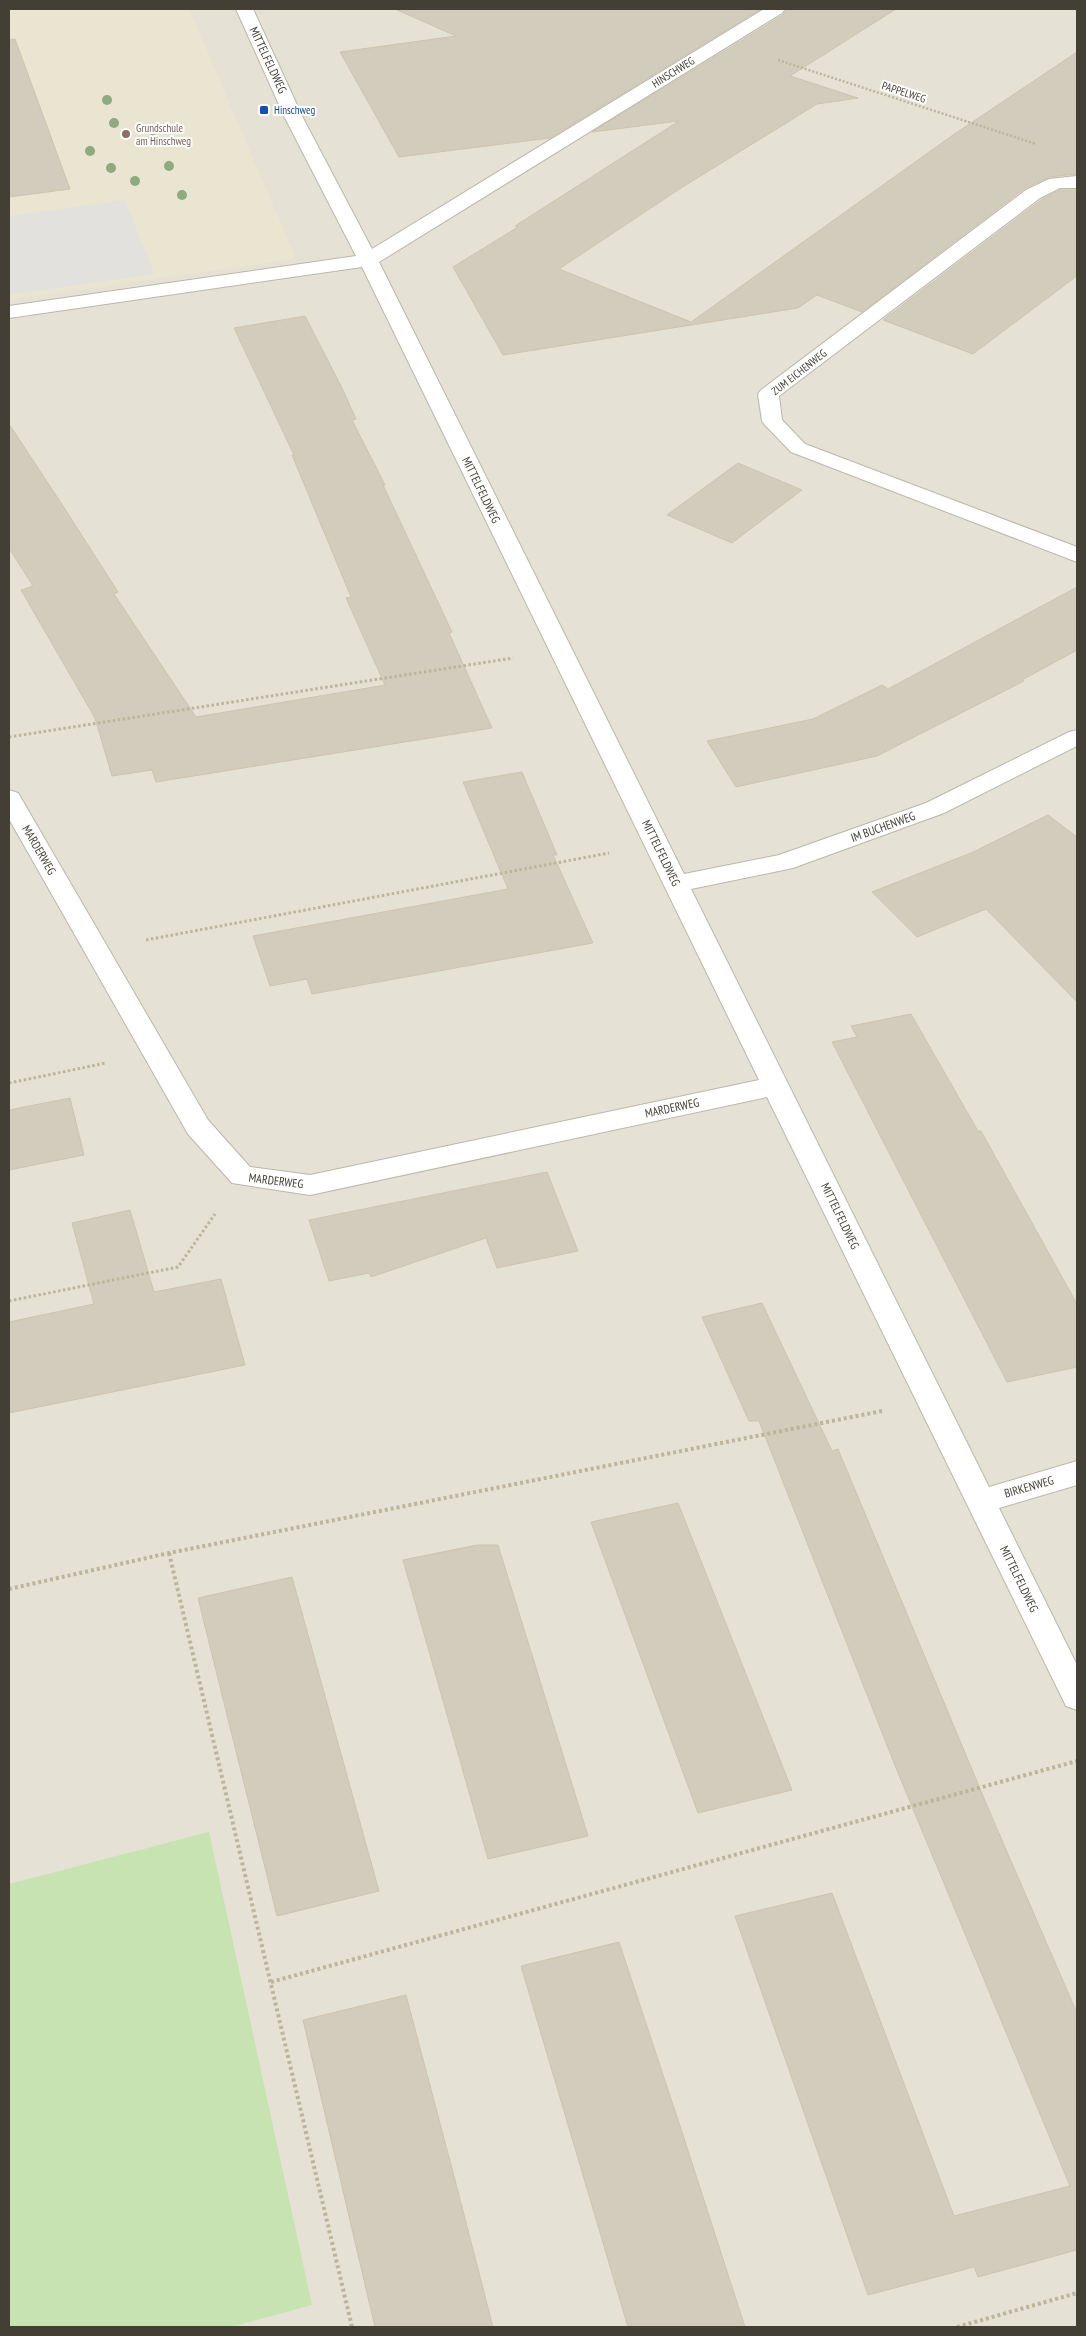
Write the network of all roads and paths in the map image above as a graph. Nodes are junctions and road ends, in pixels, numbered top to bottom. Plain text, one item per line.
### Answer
1 (244, 9) edge
2 (776, 9) edge
3 (723, 42) junction
4 (1077, 182) edge
5 (1056, 183) junction
6 (368, 260) junction
7 (9, 312) edge
8 (1077, 555) edge
9 (560, 651) junction
10 (9, 737) edge
11 (1077, 737) edge
12 (9, 798) edge
13 (656, 844) junction
14 (676, 884) junction
15 (94, 949) junction
16 (154, 1054) junction
17 (9, 1083) edge
18 (775, 1086) junction
19 (242, 1176) junction
20 (9, 1301) edge
21 (931, 1401) junction
22 (1077, 1473) edge
23 (981, 1501) junction
24 (170, 1553) junction
25 (9, 1589) edge
26 (1077, 1697) edge
27 (1077, 1761) edge
28 (271, 1982) junction
29 (1077, 2293) edge
30 (352, 2327) edge
31 (957, 2327) edge

1 - 6 street, MITTELFELDWEG
2 - 3 street, HINSCHWEG
3 - 5 path, PAPPELWEG
3 - 6 street, HINSCHWEG
4 - 5 street, ZUM EICHENWEG
5 - 8 street, ZUM EICHENWEG
6 - 7 street, HINSCHWEG
6 - 9 street, MITTELFELDWEG
9 - 10 path
9 - 13 street, MITTELFELDWEG
11 - 14 street, IM BUCHENWEG
12 - 15 street, MARDERWEG
13 - 14 street, MITTELFELDWEG
13 - 15 path
14 - 18 street, MITTELFELDWEG
15 - 16 street, MARDERWEG
16 - 17 path
16 - 19 street, MARDERWEG
18 - 19 street, MARDERWEG
18 - 21 street, MITTELFELDWEG
19 - 20 path
21 - 23 street, MITTELFELDWEG
21 - 24 path
22 - 23 street, BIRKENWEG
23 - 26 street, MITTELFELDWEG
24 - 25 path
24 - 28 path
27 - 28 path
28 - 30 path
29 - 31 path

